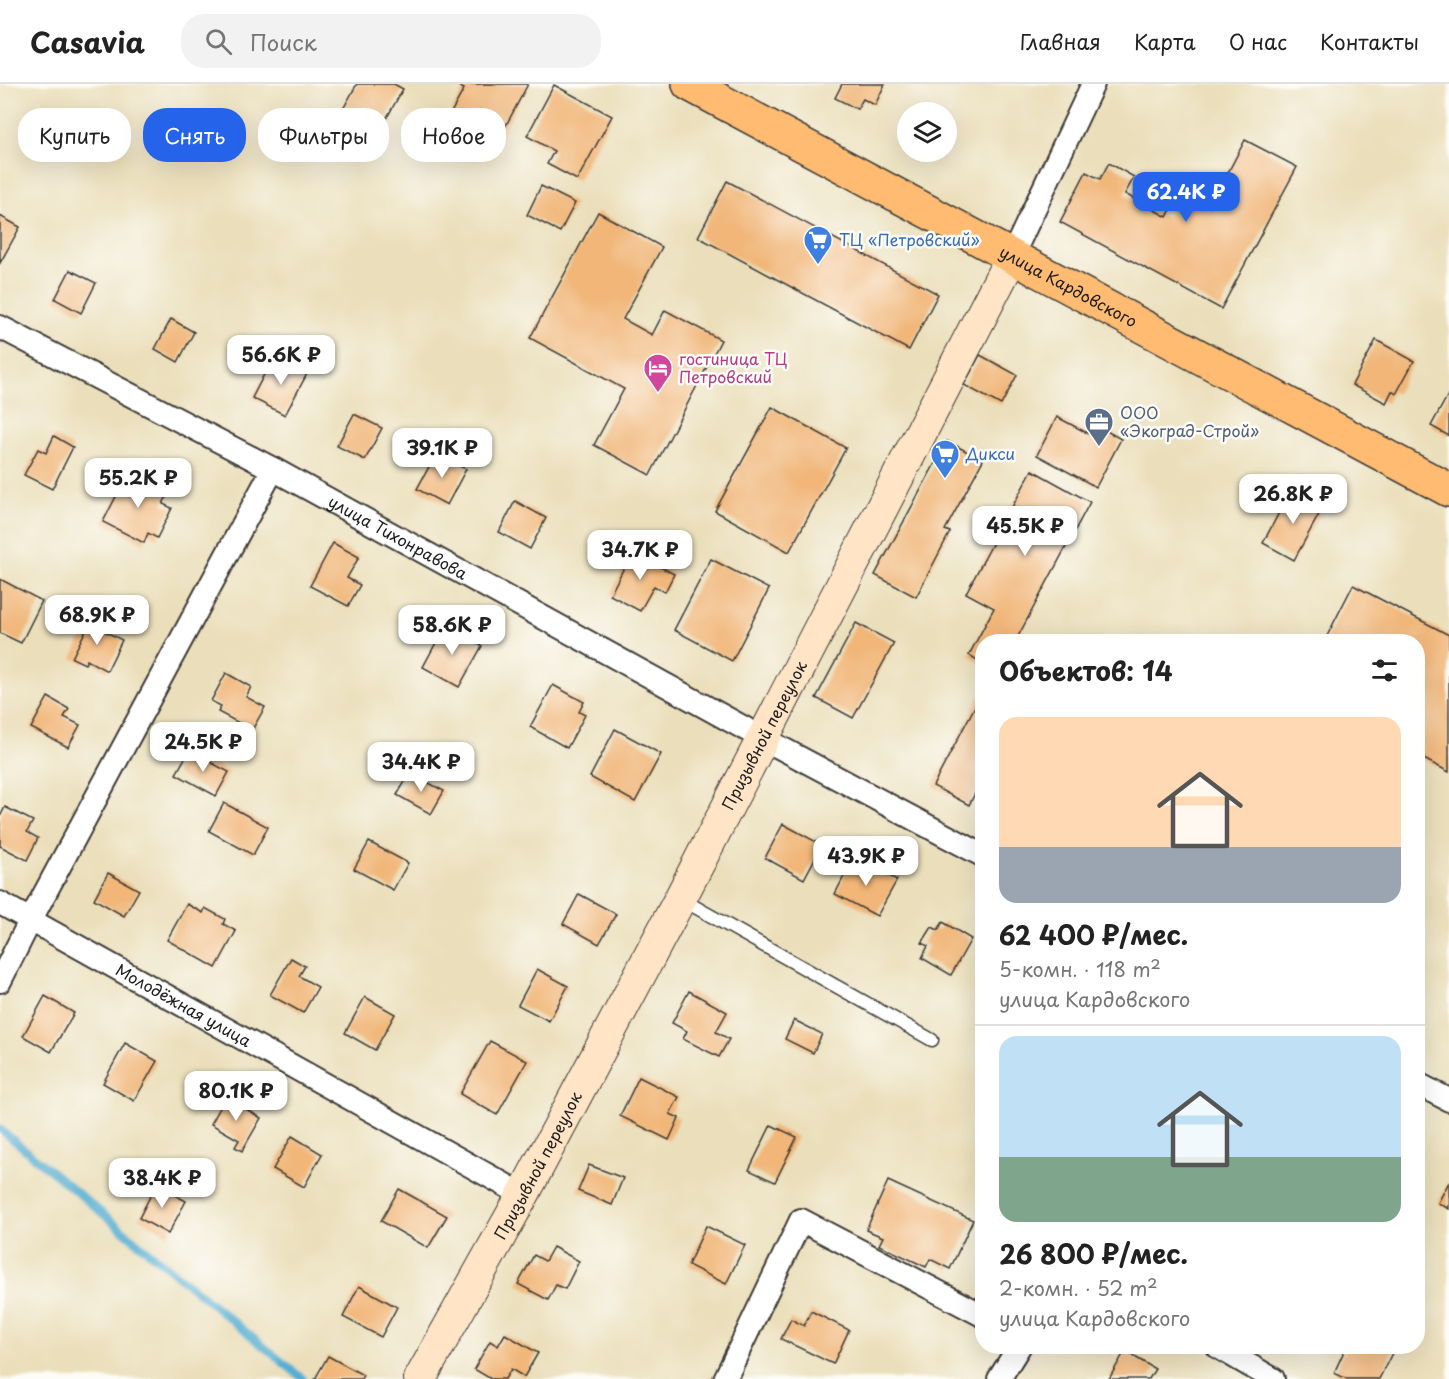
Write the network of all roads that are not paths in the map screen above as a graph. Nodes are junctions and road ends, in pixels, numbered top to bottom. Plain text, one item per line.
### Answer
1 (689, 84) edge
2 (1093, 84) edge
3 (1012, 256) junction
4 (0, 327) edge
5 (273, 469) junction
6 (1449, 490) edge
7 (764, 739) junction
8 (975, 851) edge
9 (680, 899) junction
10 (0, 903) edge
11 (31, 919) junction
12 (0, 981) edge
13 (932, 1040) dead end
14 (1425, 1088) edge
15 (1449, 1100) edge
16 (523, 1195) junction
17 (975, 1311) edge
18 (1015, 1354) edge
19 (1230, 1354) edge
20 (420, 1379) edge
21 (725, 1379) edge
22 (999, 1379) edge
23 (1273, 1379) edge

1 - 3 main road, улица Кардовского
2 - 3 street, Призывной переулок
3 - 6 main road, улица Кардовского
3 - 7 street, Призывной переулок
4 - 5 street, улица Тихонравова
5 - 7 street, улица Тихонравова
5 - 11 street
7 - 8 street, улица Тихонравова
7 - 9 street, Призывной переулок
9 - 13 lane
9 - 16 street, Призывной переулок
10 - 11 street, Молодёжная улица
11 - 12 street
11 - 16 street, Молодёжная улица
14 - 15 street
16 - 20 street, Призывной переулок
17 - 21 street
18 - 22 street
19 - 23 street

